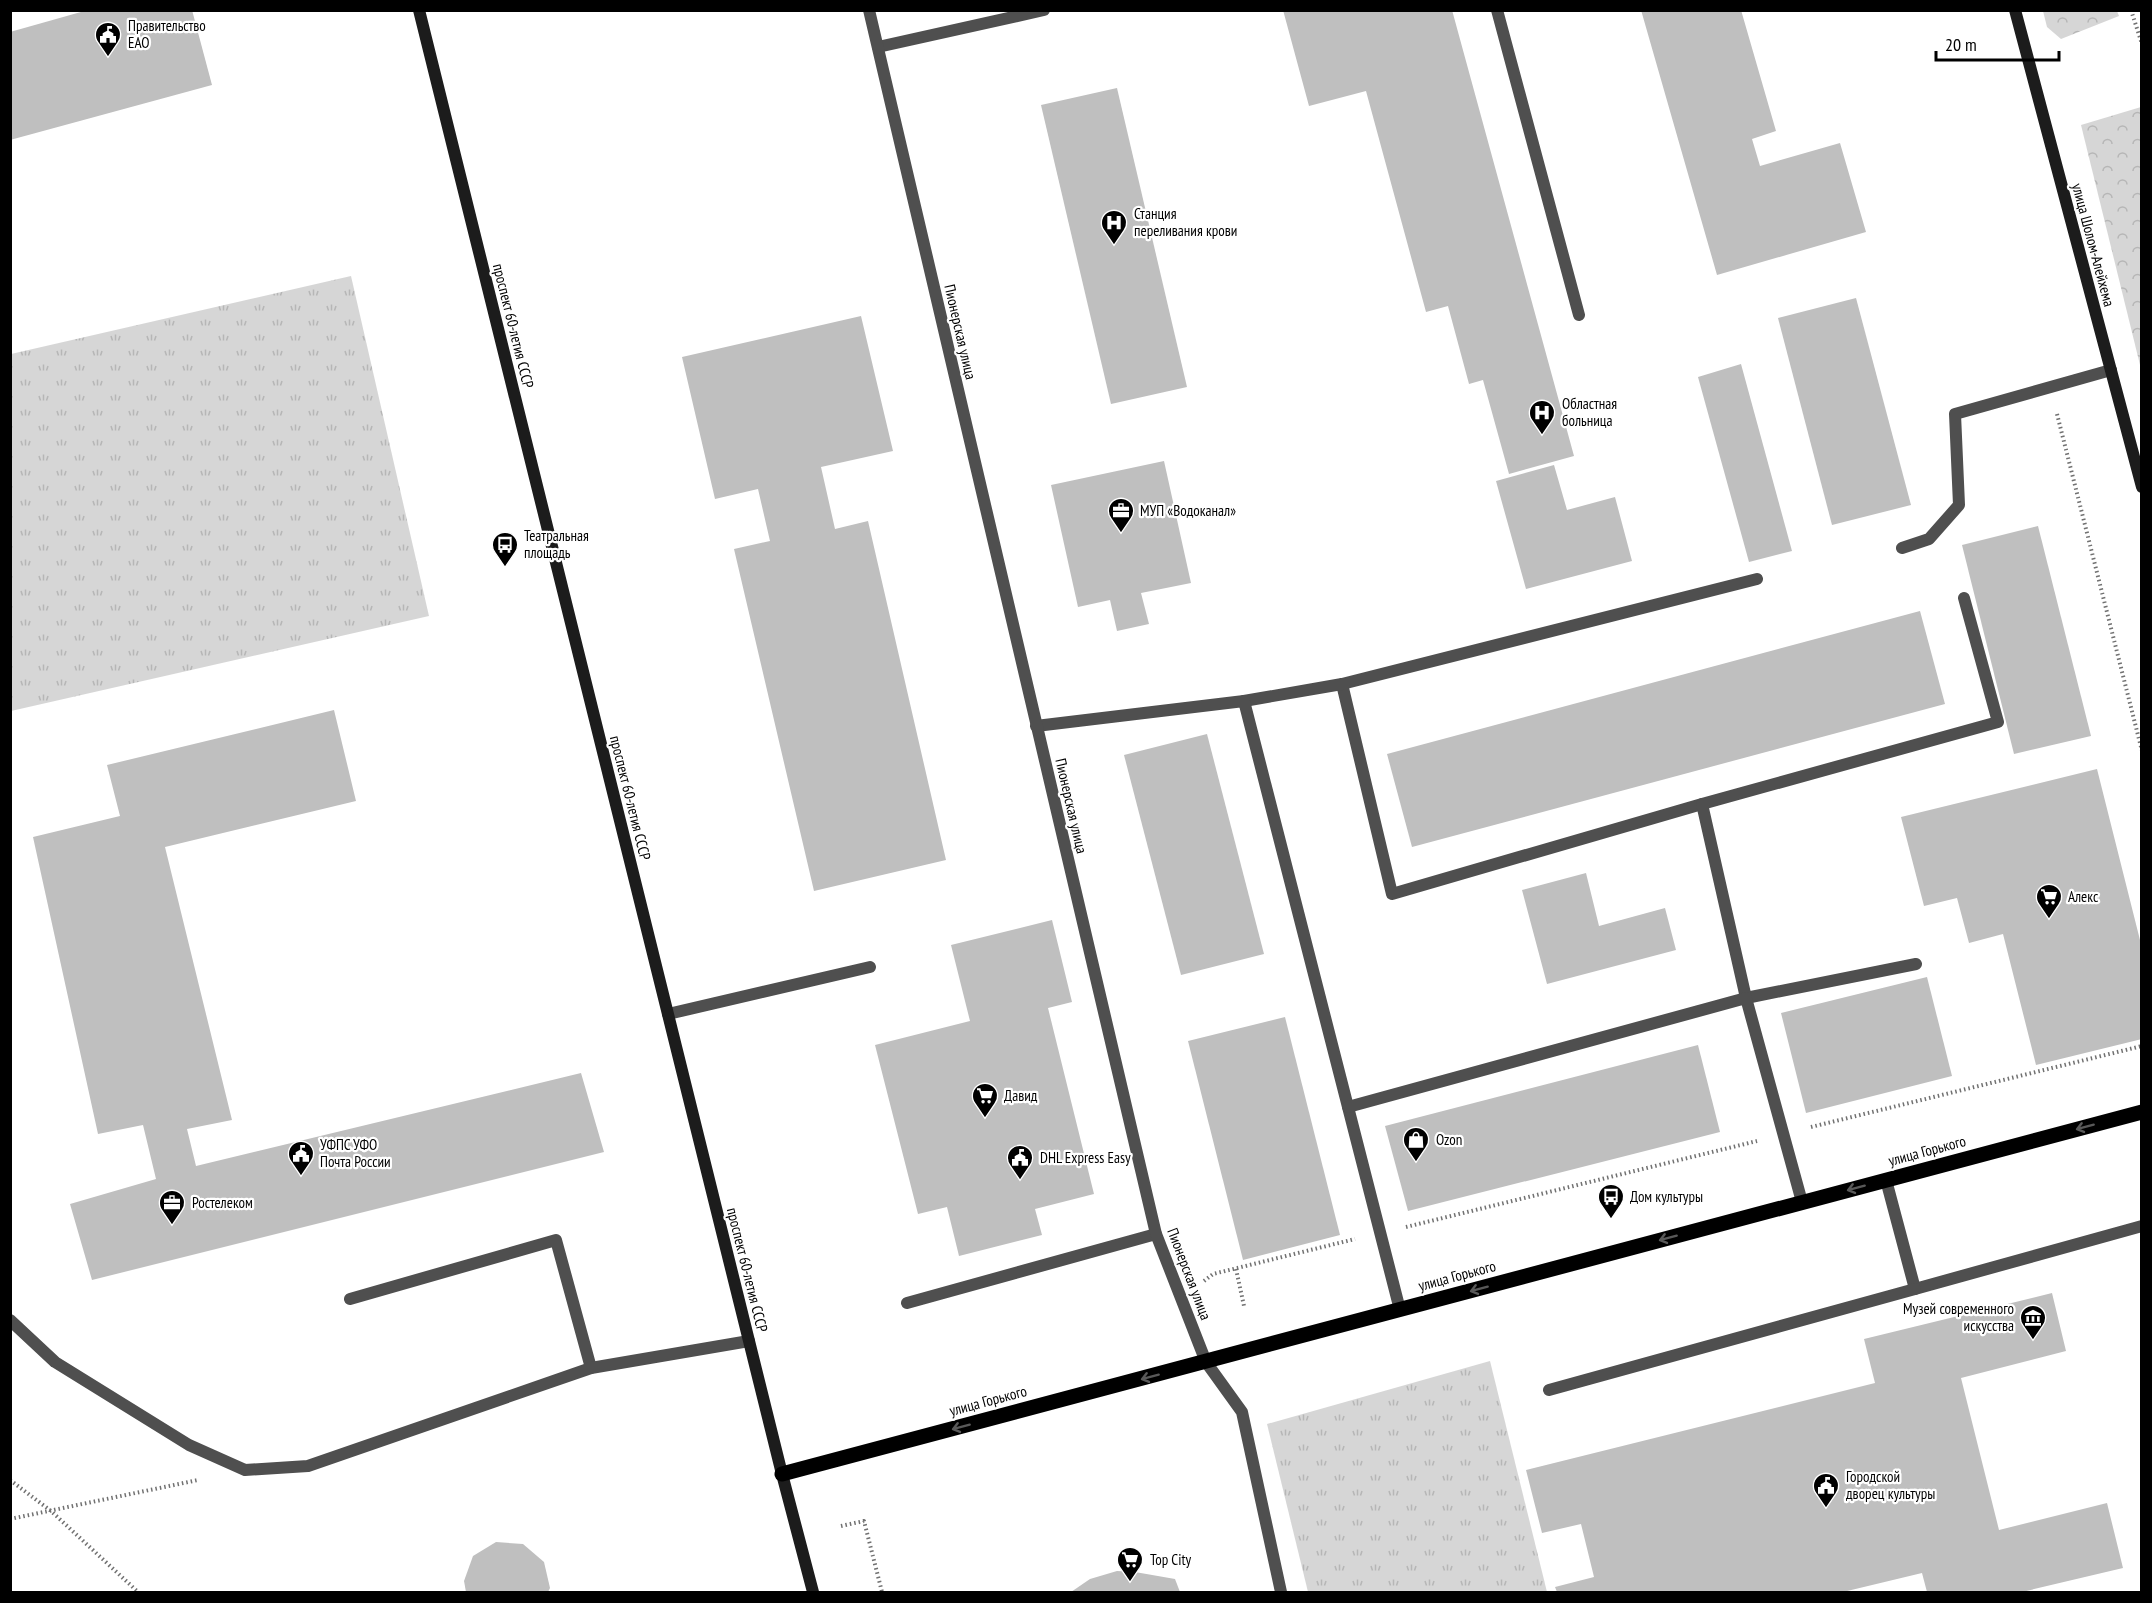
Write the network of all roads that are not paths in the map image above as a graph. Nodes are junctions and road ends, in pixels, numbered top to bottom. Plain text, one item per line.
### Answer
1 (419, 10) edge
2 (869, 10) edge
3 (1044, 10) edge
4 (1497, 10) edge
5 (2015, 10) edge
6 (878, 47) junction
7 (1579, 315) dead end
8 (2111, 370) junction
9 (2142, 487) edge
10 (1902, 548) dead end
11 (1757, 579) dead end
12 (1964, 598) dead end
13 (1342, 684) junction
14 (1244, 701) junction
15 (1036, 726) junction
16 (1702, 804) junction
17 (1916, 963) dead end
18 (870, 967) dead end
19 (1746, 998) junction
20 (668, 1014) junction
21 (1348, 1107) junction
22 (2142, 1112) edge
23 (1886, 1180) junction
24 (1802, 1202) junction
25 (2142, 1226) edge
26 (1156, 1234) junction
27 (1915, 1289) junction
28 (350, 1299) dead end
29 (907, 1303) dead end
30 (1400, 1310) junction
31 (10, 1320) edge
32 (749, 1341) junction
33 (1206, 1362) junction
34 (591, 1368) junction
35 (1549, 1390) dead end
36 (782, 1474) junction
37 (813, 1593) edge
38 (1281, 1593) edge

1 - 20 main road, проспект 60-летия СССР
2 - 6 street, Пионерская улица
3 - 6 street
4 - 7 street
5 - 8 main road, улица Шолом-Алейхема
6 - 15 street, Пионерская улица
8 - 9 main road, улица Шолом-Алейхема
8 - 10 street
11 - 13 street
12 - 16 street
13 - 14 street
13 - 16 street
14 - 15 street
14 - 21 street
15 - 26 street, Пионерская улица
16 - 19 street
17 - 19 street
18 - 20 street
19 - 21 street
19 - 24 street
20 - 32 main road, проспект 60-летия СССР
21 - 30 street
22 -> 23 main road, улица Горького
23 -> 24 main road, улица Горького
23 - 27 street
24 -> 30 main road, улица Горького
25 - 27 street
26 - 29 street
26 - 33 street, Пионерская улица
27 - 35 street
28 - 34 street
30 - 33 main road, улица Горького
31 - 34 street
32 - 34 street
32 - 36 main road, проспект 60-летия СССР
33 -> 36 main road, улица Горького
33 - 38 street, Пионерская улица
36 - 37 main road, проспект 60-летия СССР

